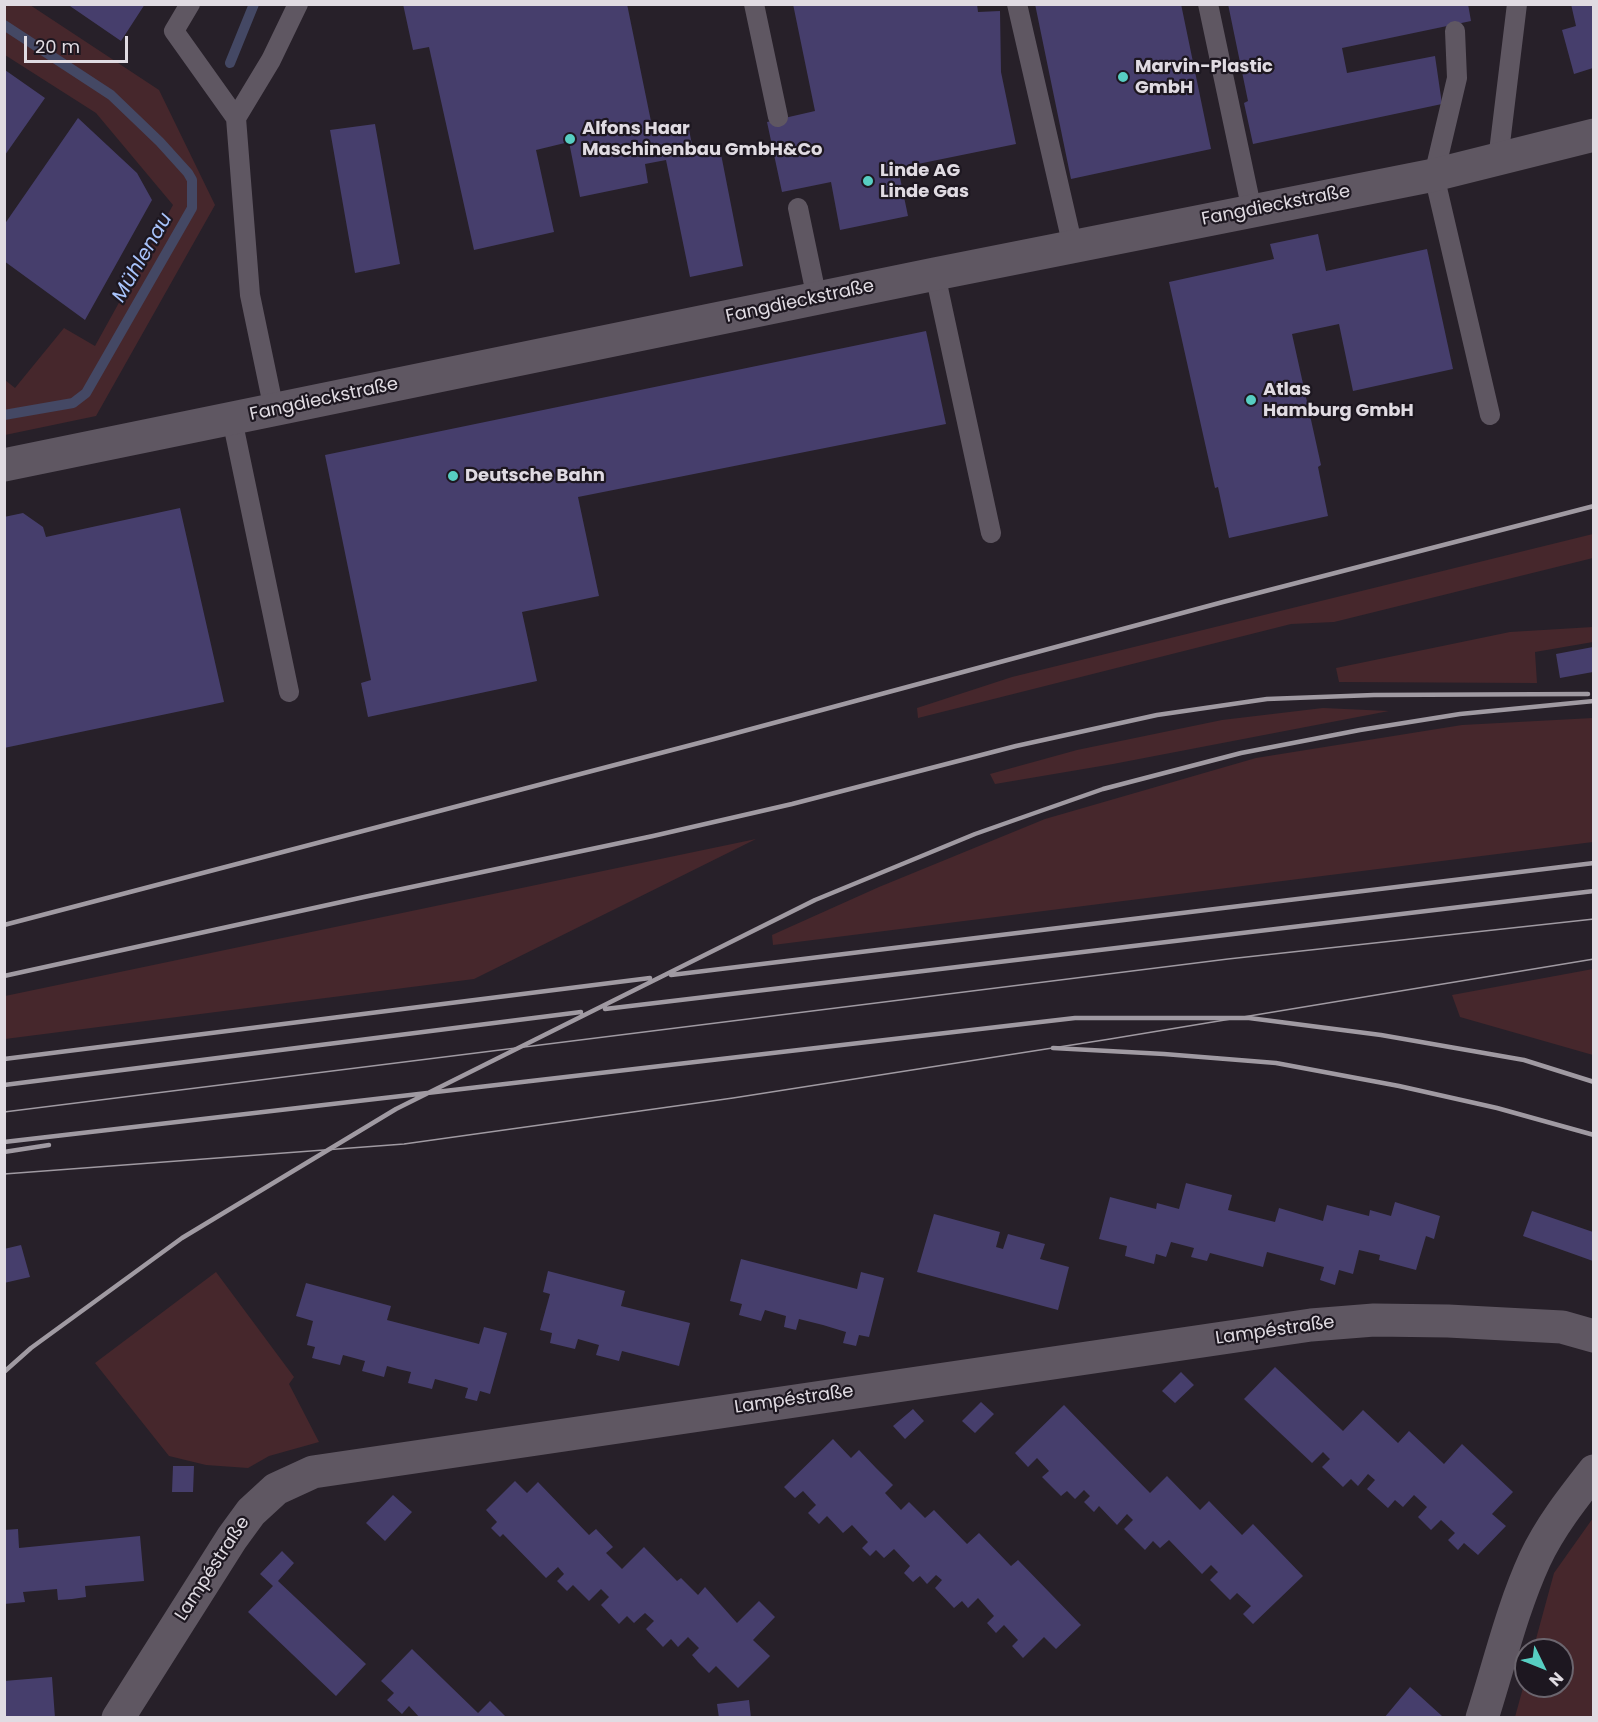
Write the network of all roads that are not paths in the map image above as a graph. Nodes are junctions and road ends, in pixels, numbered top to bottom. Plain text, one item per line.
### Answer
1 (190, 4) edge
2 (298, 4) edge
3 (754, 4) edge
4 (1017, 4) edge
5 (1208, 4) edge
6 (1517, 4) edge
7 (1455, 31) dead end
8 (778, 117) dead end
9 (236, 118) junction
10 (1593, 135) edge
11 (1498, 160) junction
12 (1434, 175) junction
13 (798, 208) dead end
14 (1252, 211) junction
15 (1072, 247) junction
16 (935, 274) junction
17 (816, 299) junction
18 (274, 410) junction
19 (1490, 416) dead end
20 (232, 419) junction
21 (4, 465) edge
22 (991, 533) dead end
23 (289, 692) dead end
24 (1593, 1336) edge
25 (1593, 1471) edge
26 (118, 1718) edge
27 (1482, 1718) edge

1 - 9 lane
2 - 9 lane
3 - 8 lane
4 - 15 lane
5 - 14 lane
6 - 11 lane
7 - 12 lane
9 - 18 lane
10 - 11 street, Fangdieckstraße
11 - 12 street, Fangdieckstraße
12 - 14 street, Fangdieckstraße
12 - 19 lane
13 - 17 lane
14 - 15 street, Fangdieckstraße
15 - 16 street, Fangdieckstraße
16 - 17 street, Fangdieckstraße
16 - 22 lane
17 - 18 street, Fangdieckstraße
18 - 20 street, Fangdieckstraße
20 - 21 street, Fangdieckstraße
20 - 23 lane
24 - 26 street, Lampéstraße
25 - 27 street

